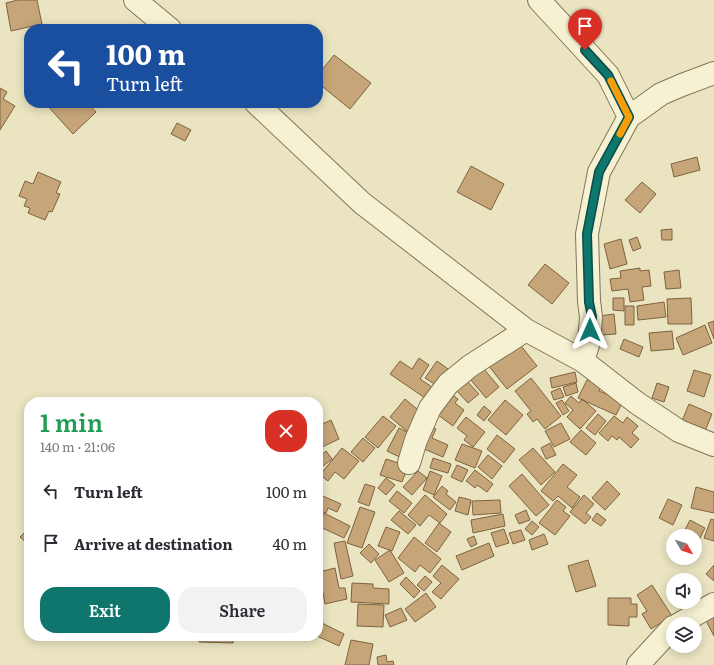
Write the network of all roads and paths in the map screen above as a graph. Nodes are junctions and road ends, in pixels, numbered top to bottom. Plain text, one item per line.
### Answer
1 (135, 0) edge
2 (539, 0) edge
3 (164, 24) edge
4 (714, 73) edge
5 (261, 108) edge
6 (629, 117) junction
7 (526, 330) junction
8 (583, 361) junction
9 (714, 445) edge
10 (409, 463) dead end
11 (714, 604) edge
12 (691, 617) edge
13 (666, 635) edge
14 (638, 665) edge

1 - 3 street
2 - 6 street
4 - 6 street
5 - 7 street
6 - 8 street
7 - 8 street
7 - 10 street
8 - 9 street
11 - 12 street
13 - 14 street

